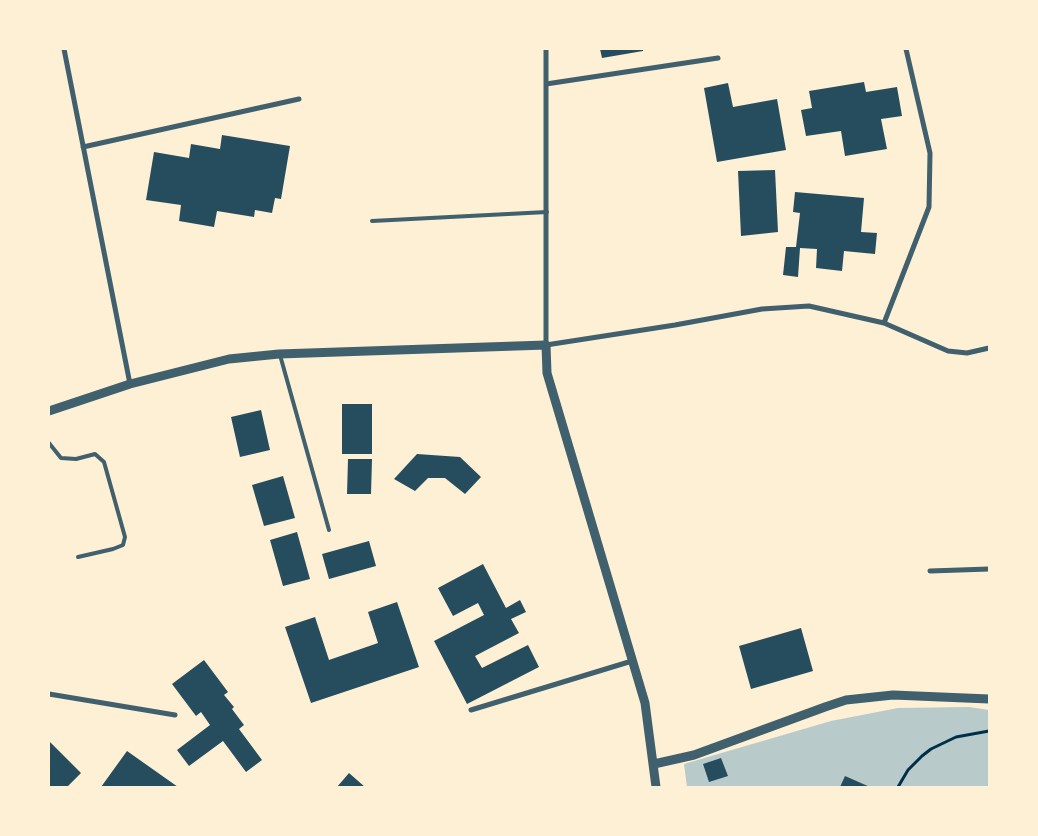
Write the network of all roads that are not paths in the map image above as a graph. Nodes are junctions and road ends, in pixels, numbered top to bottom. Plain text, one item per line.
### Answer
1 (64, 49) edge
2 (546, 49) edge
3 (906, 49) edge
4 (718, 58) dead end
5 (546, 84) junction
6 (299, 99) dead end
7 (83, 147) junction
8 (547, 212) junction
9 (372, 221) dead end
10 (884, 323) junction
11 (546, 345) junction
12 (989, 348) edge
13 (279, 354) junction
14 (130, 384) junction
15 (49, 411) edge
16 (49, 443) edge
17 (329, 530) dead end
18 (78, 557) dead end
19 (989, 570) edge
20 (930, 571) dead end
21 (632, 661) junction
22 (49, 694) edge
23 (989, 699) edge
24 (470, 710) dead end
25 (175, 715) dead end
26 (654, 764) junction
27 (656, 787) edge

1 - 7 street
2 - 5 street
3 - 10 street
4 - 5 street
5 - 8 street
6 - 7 street
7 - 14 street
8 - 9 lane
8 - 11 street
10 - 11 street
10 - 12 street
11 - 13 street
11 - 21 street
13 - 14 street
13 - 17 lane
14 - 15 street
16 - 18 lane
19 - 20 street
21 - 24 street
21 - 26 street
22 - 25 street
23 - 26 street
26 - 27 street

